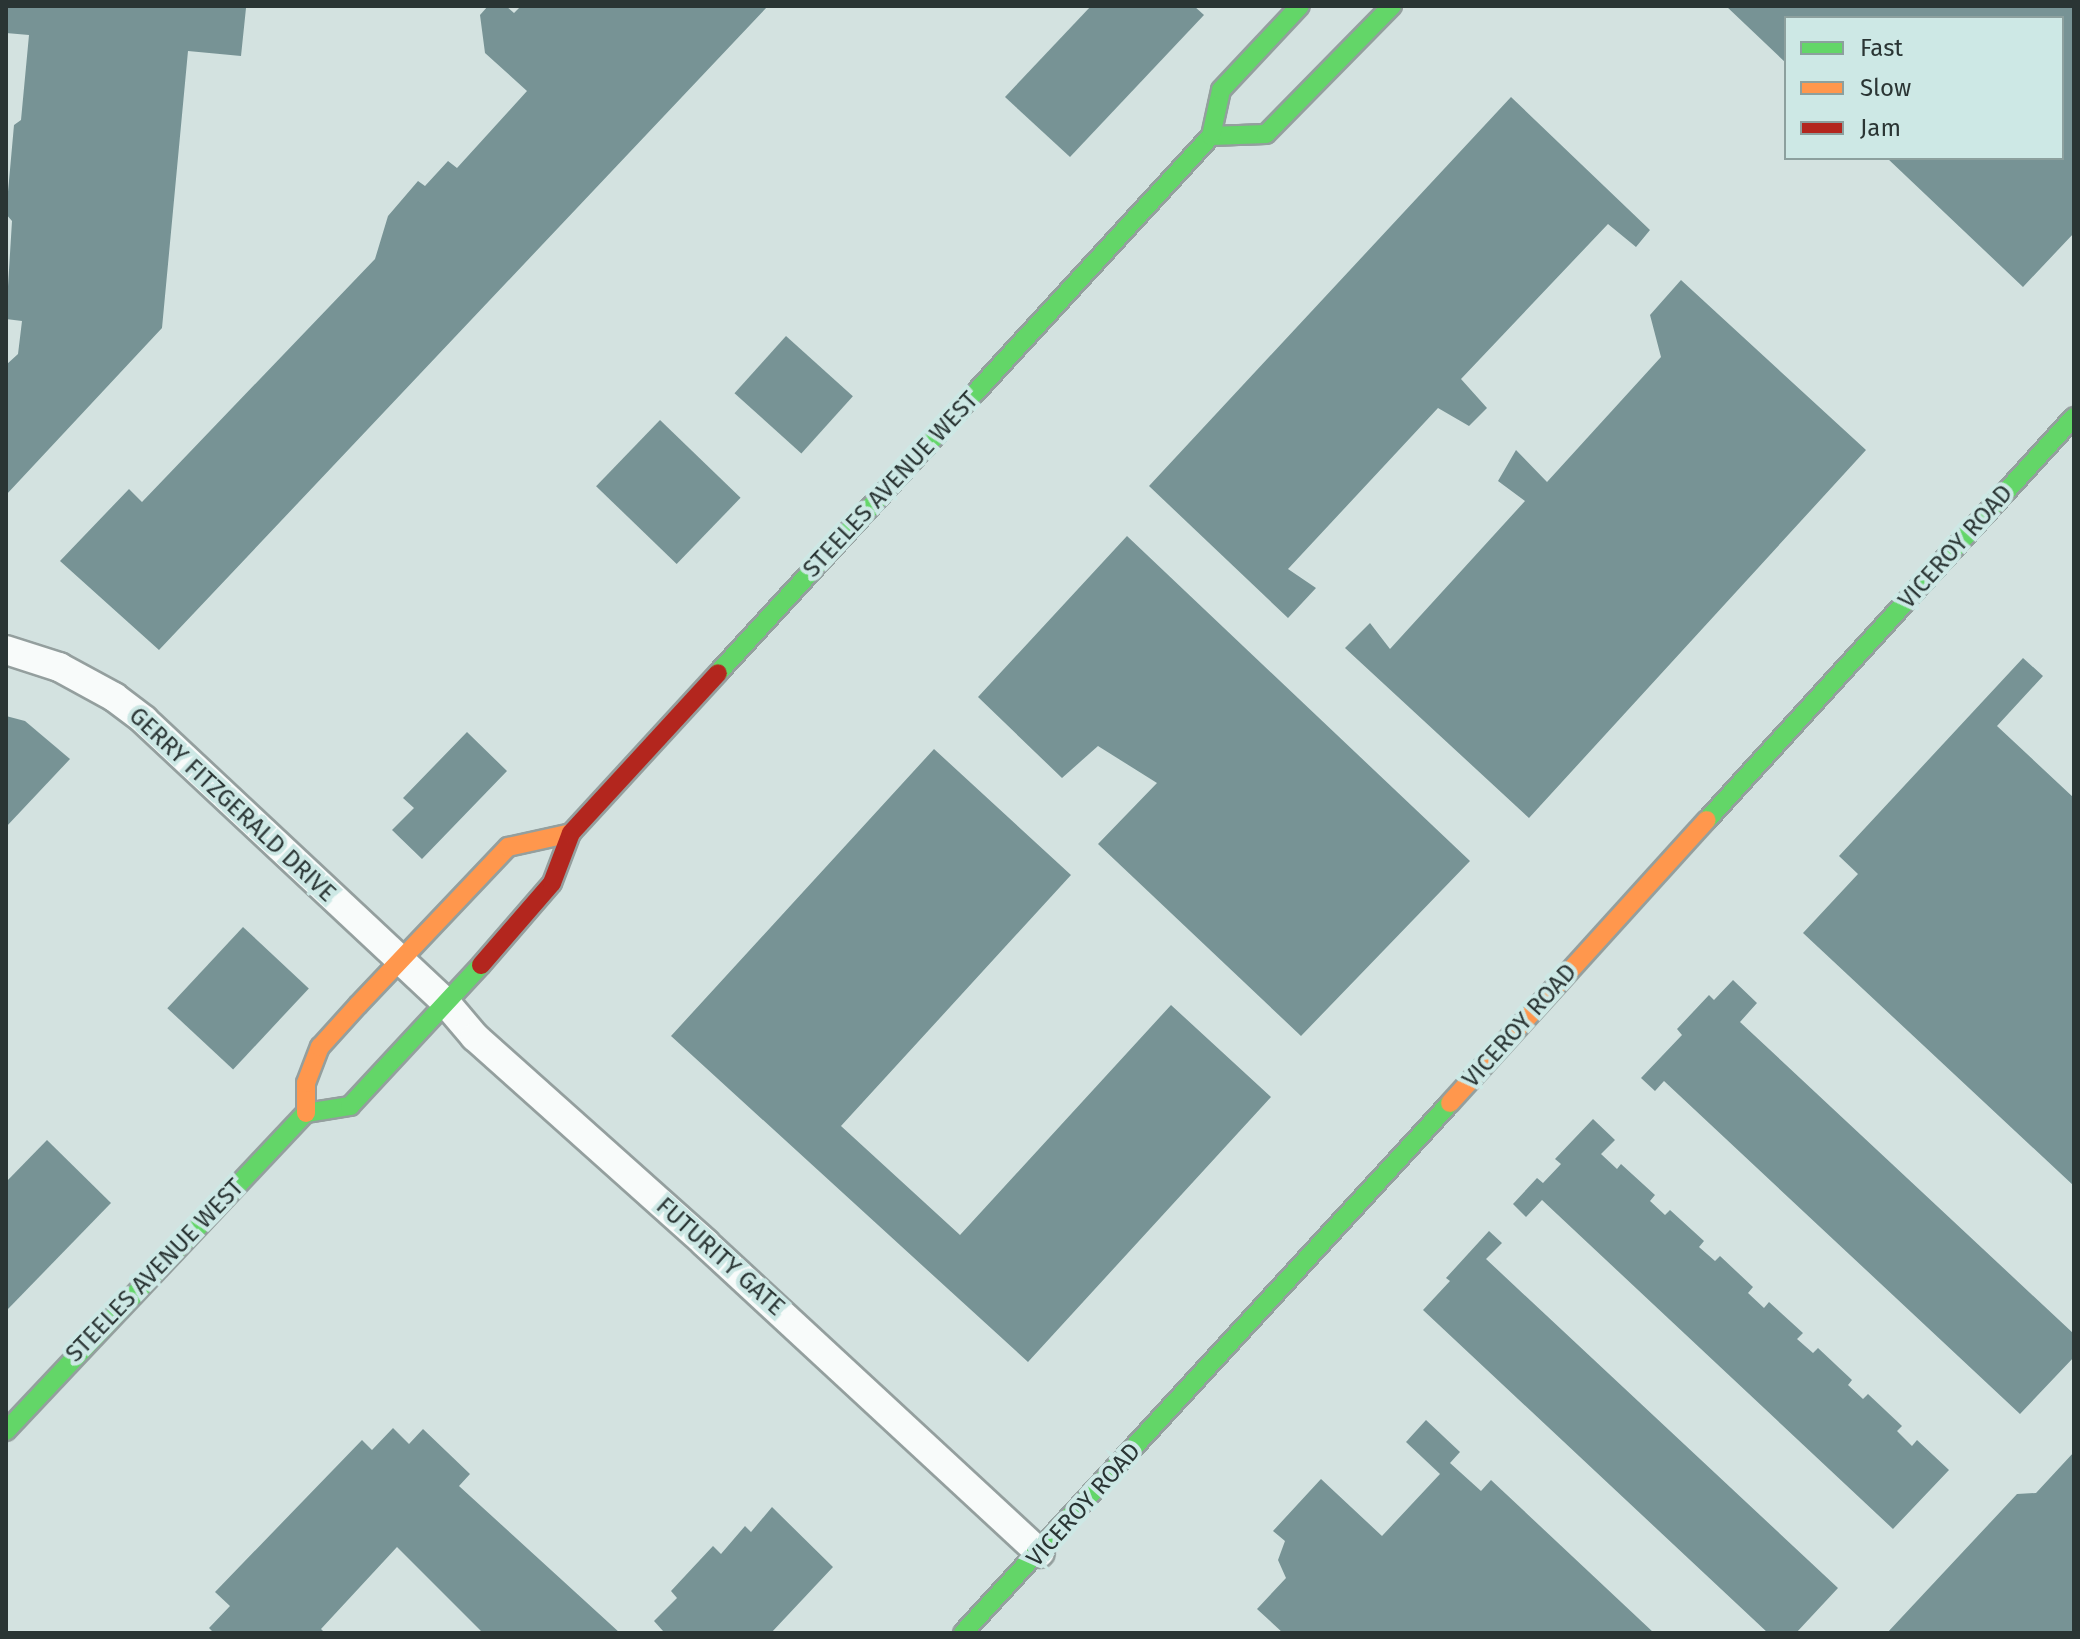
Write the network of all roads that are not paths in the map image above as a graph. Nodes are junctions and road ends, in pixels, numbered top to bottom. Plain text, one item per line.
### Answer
1 (1300, 6) edge
2 (1383, 9) edge
3 (1211, 136) junction
4 (2074, 417) edge
5 (6, 650) edge
6 (571, 833) junction
7 (401, 961) junction
8 (447, 1004) junction
9 (306, 1113) junction
10 (6, 1431) edge
11 (1040, 1553) junction
12 (963, 1633) edge

1 - 3 main road
2 - 3 main road
3 - 6 main road, STEELES AVENUE WEST
4 - 11 main road, VICEROY ROAD
5 - 7 street, GERRY FITZGERALD DRIVE
6 - 7 main road
6 - 8 main road, STEELES AVENUE WEST
7 - 8 street, FUTURITY GATE
7 - 9 main road
8 - 9 main road, STEELES AVENUE WEST
8 - 11 street, FUTURITY GATE
9 - 10 main road, STEELES AVENUE WEST
11 - 12 main road, VICEROY ROAD

